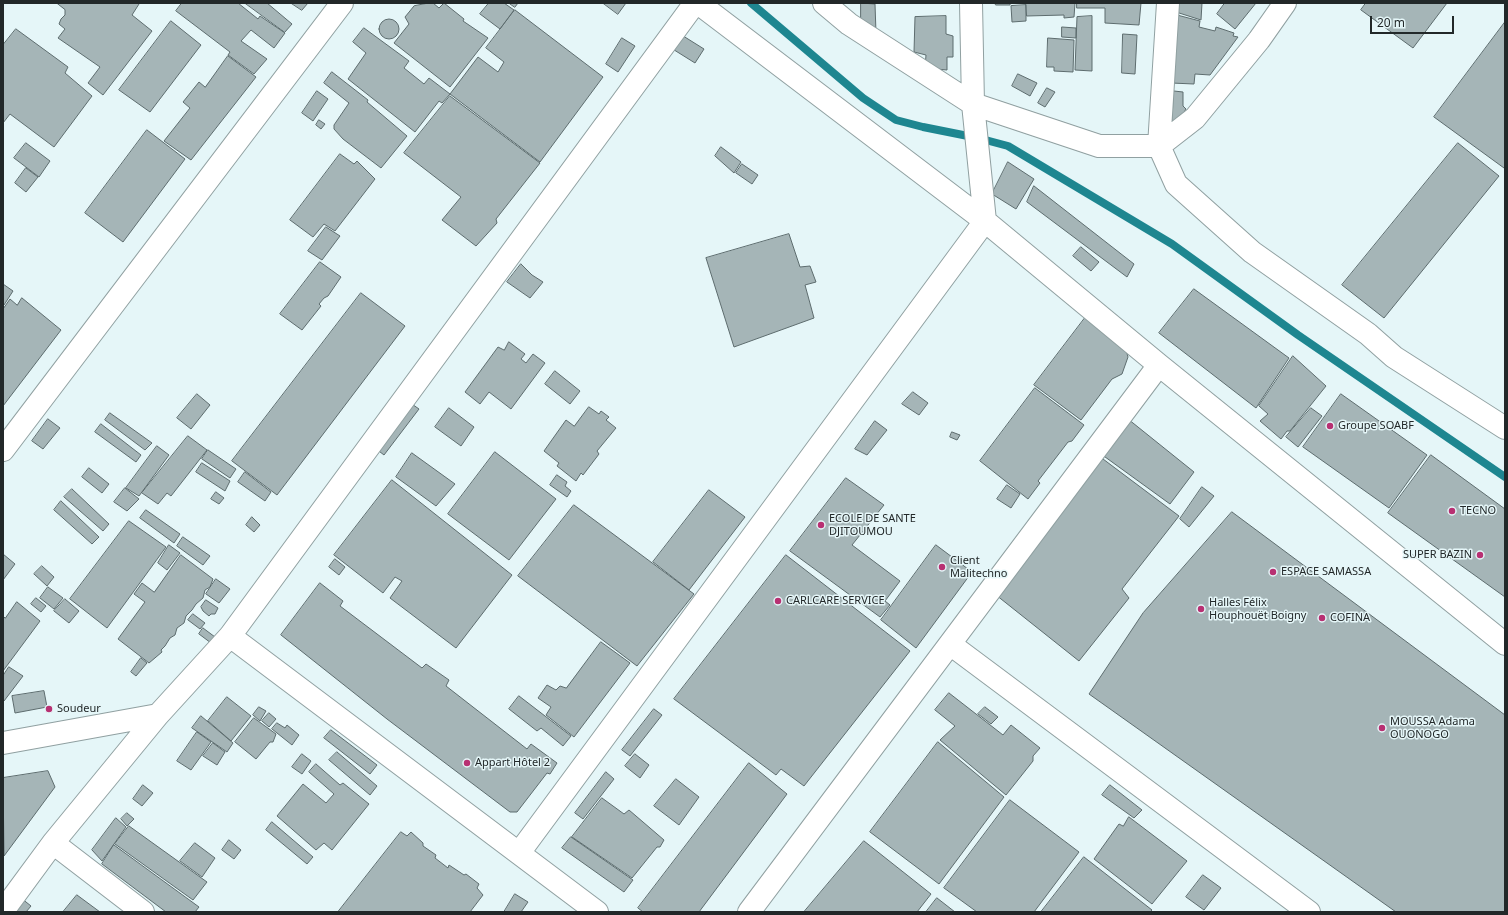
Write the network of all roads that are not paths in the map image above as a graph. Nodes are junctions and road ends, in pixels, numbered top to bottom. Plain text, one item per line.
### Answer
1 (342, 3) edge
2 (695, 3) edge
3 (698, 3) edge
4 (824, 3) edge
5 (971, 3) edge
6 (1168, 3) edge
7 (1285, 3) edge
8 (973, 104) junction
9 (1159, 146) junction
10 (984, 212) junction
11 (1159, 365) junction
12 (1505, 428) edge
13 (3, 450) edge
14 (230, 636) junction
15 (950, 644) junction
16 (1505, 644) edge
17 (158, 715) junction
18 (3, 743) edge
19 (53, 843) junction
20 (519, 853) junction
21 (3, 911) edge
22 (143, 912) edge
23 (597, 912) edge
24 (749, 912) edge
25 (1309, 912) edge

1 - 13 street
2 - 14 street
3 - 10 street
4 - 8 street
5 - 8 street
6 - 9 street
7 - 9 street
8 - 9 street
8 - 10 street
9 - 12 street
10 - 11 street
10 - 20 street
11 - 15 street
11 - 16 street
14 - 17 street
14 - 20 street
15 - 24 street
15 - 25 street
17 - 18 street
17 - 19 street
19 - 21 street
19 - 22 street
20 - 23 street

